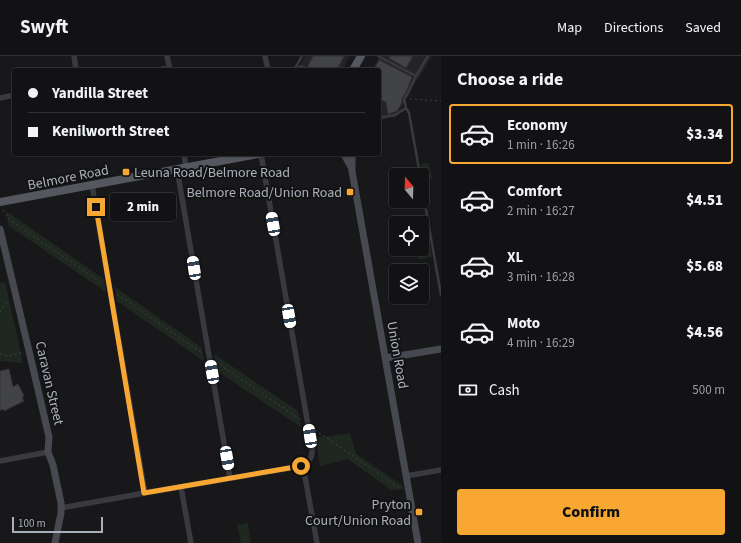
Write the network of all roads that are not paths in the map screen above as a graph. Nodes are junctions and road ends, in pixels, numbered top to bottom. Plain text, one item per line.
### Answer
1 (74, 56) edge
2 (167, 56) edge
3 (265, 56) edge
4 (302, 56) edge
5 (378, 56) edge
6 (428, 56) edge
7 (360, 58) edge
8 (76, 68) edge
9 (169, 68) edge
10 (268, 68) edge
11 (295, 68) edge
12 (353, 68) edge
13 (357, 68) edge
14 (416, 76) junction
15 (12, 95) edge
16 (0, 98) edge
17 (406, 108) junction
18 (381, 118) edge
19 (184, 156) edge
20 (249, 156) edge
21 (259, 156) edge
22 (345, 156) edge
23 (352, 156) edge
24 (186, 168) junction
25 (419, 168) edge
26 (177, 169) junction
27 (352, 171) junction
28 (92, 185) junction
29 (0, 202) edge
30 (426, 208) edge
31 (0, 229) edge
32 (441, 295) edge
33 (441, 349) edge
34 (386, 358) junction
35 (48, 452) junction
36 (0, 461) edge
37 (305, 467) junction
38 (441, 470) edge
39 (406, 476) junction
40 (230, 478) junction
41 (181, 487) junction
42 (144, 493) junction
43 (61, 508) junction
44 (55, 543) edge
45 (191, 543) edge
46 (317, 543) edge
47 (418, 543) edge

1 - 8 street
2 - 9 street
3 - 10 street
4 - 11 lane
5 - 14 lane
6 - 14 lane
7 - 12 main road
7 - 13 main road
14 - 17 lane
15 - 16 street
17 - 18 lane
17 - 25 lane
19 - 24 street
20 - 24 main road, Belmore Road
21 - 37 street
22 - 27 main road, Union Road
23 - 27 main road, Union Road
24 - 26 main road, Belmore Road
26 - 28 main road, Belmore Road
26 - 40 street
27 - 34 main road, Union Road
28 - 29 main road, Belmore Road
28 - 42 street
30 - 32 lane
31 - 35 main road, Caravan Street
33 - 34 main road
34 - 39 main road, Union Road
35 - 36 street
35 - 43 main road, Caravan Street
37 - 40 street
37 - 46 street
38 - 39 street
39 - 47 main road, Union Road
40 - 41 street
41 - 42 street
41 - 45 street
42 - 43 street
43 - 44 main road, Caravan Street

